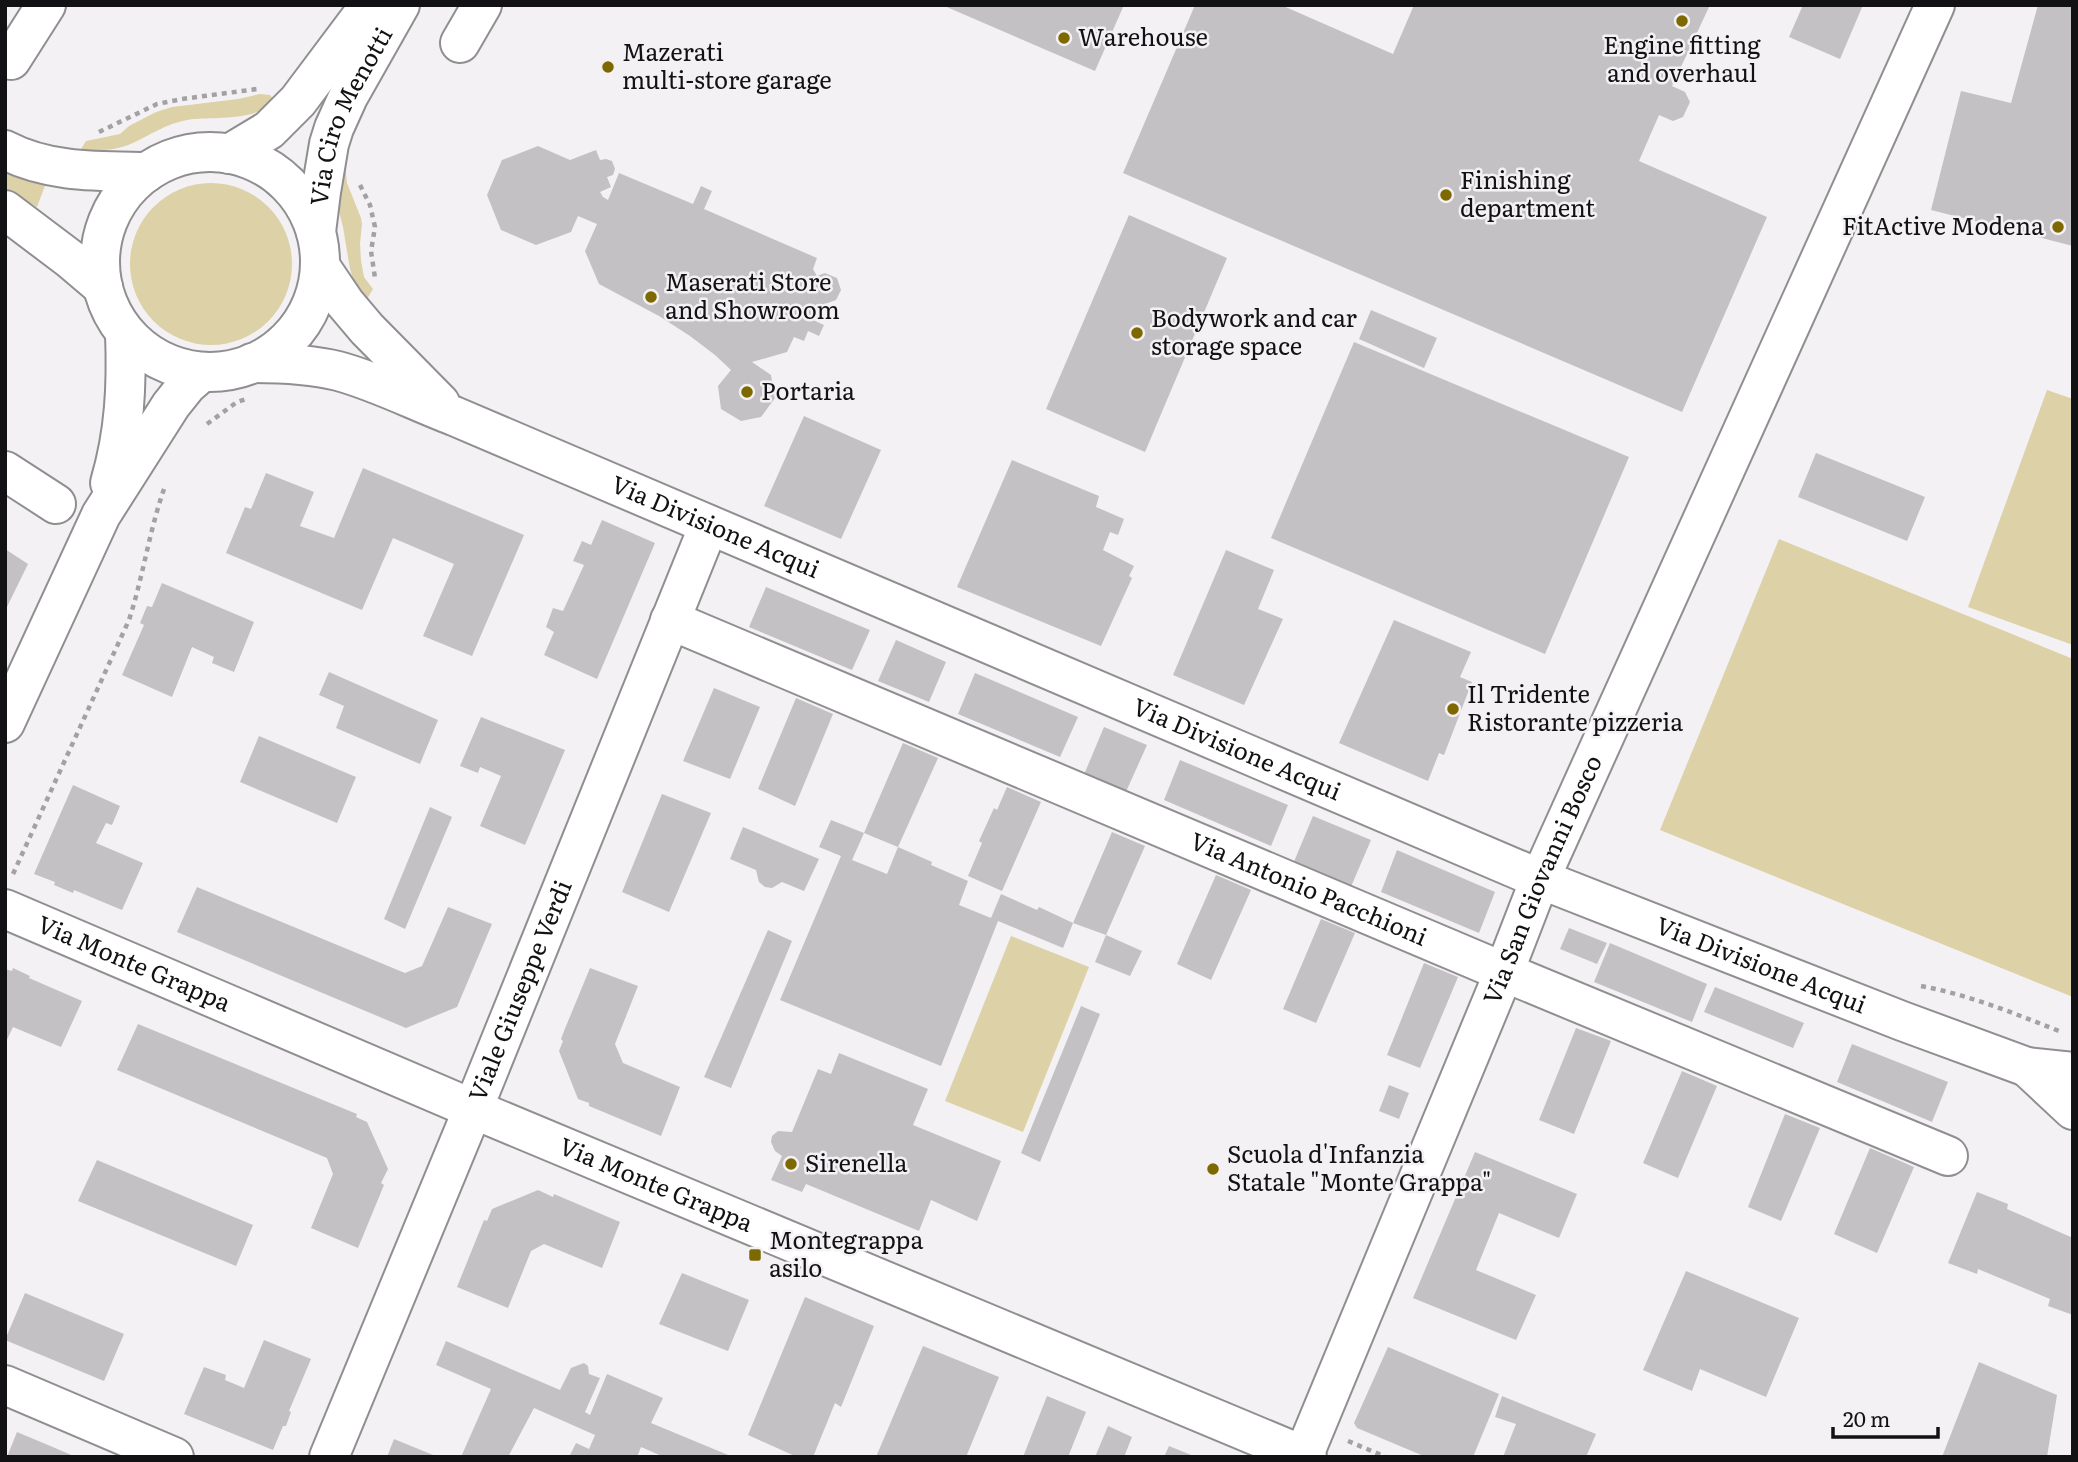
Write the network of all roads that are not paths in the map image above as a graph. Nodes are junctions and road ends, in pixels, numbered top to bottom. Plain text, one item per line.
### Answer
1 (46, 5) edge
2 (370, 5) edge
3 (400, 5) edge
4 (482, 5) edge
5 (1936, 5) edge
6 (460, 43) dead end
7 (5, 57) edge
8 (5, 150) edge
9 (229, 153) junction
10 (147, 172) junction
11 (5, 210) edge
12 (318, 249) junction
13 (103, 287) junction
14 (125, 333) junction
15 (202, 372) junction
16 (251, 381) junction
17 (454, 416) junction
18 (5, 471) edge
19 (56, 504) dead end
20 (101, 515) junction
21 (709, 525) junction
22 (670, 620) junction
23 (5, 723) edge
24 (1540, 878) junction
25 (8, 894) edge
26 (1504, 972) junction
27 (2027, 1067) junction
28 (2073, 1072) edge
29 (473, 1109) junction
30 (2073, 1110) edge
31 (1948, 1156) dead end
32 (5, 1385) edge
33 (1304, 1456) edge
34 (174, 1457) edge
35 (330, 1457) edge

1 - 7 street
2 - 9 street, Via Ciro Menotti
3 - 12 street, Via Ciro Menotti
4 - 6 street
5 - 24 street, Via San Giovanni Bosco
8 - 10 street
9 - 10 street
9 - 12 street
10 - 13 street
11 - 13 street
12 - 16 street
12 - 17 street, Via Divisione Acqui
13 - 14 street
14 - 15 street
14 - 20 street
15 - 16 street
15 - 20 street
16 - 17 street, Via Divisione Acqui
17 - 21 street, Via Divisione Acqui
18 - 19 street
20 - 23 street
21 - 22 street, Viale Giuseppe Verdi
21 - 24 street, Via Divisione Acqui
22 - 26 street, Via Antonio Pacchioni
22 - 29 street, Viale Giuseppe Verdi
24 - 26 street, Via San Giovanni Bosco
24 - 27 street, Via Divisione Acqui
25 - 29 street, Via Monte Grappa
26 - 31 street, Via Antonio Pacchioni
26 - 33 street, Via San Giovanni Bosco
27 - 28 street, Via Divisione Acqui
27 - 30 street, Via Divisione Acqui
29 - 33 street, Via Monte Grappa
29 - 35 street, Viale Giuseppe Verdi
32 - 34 street

